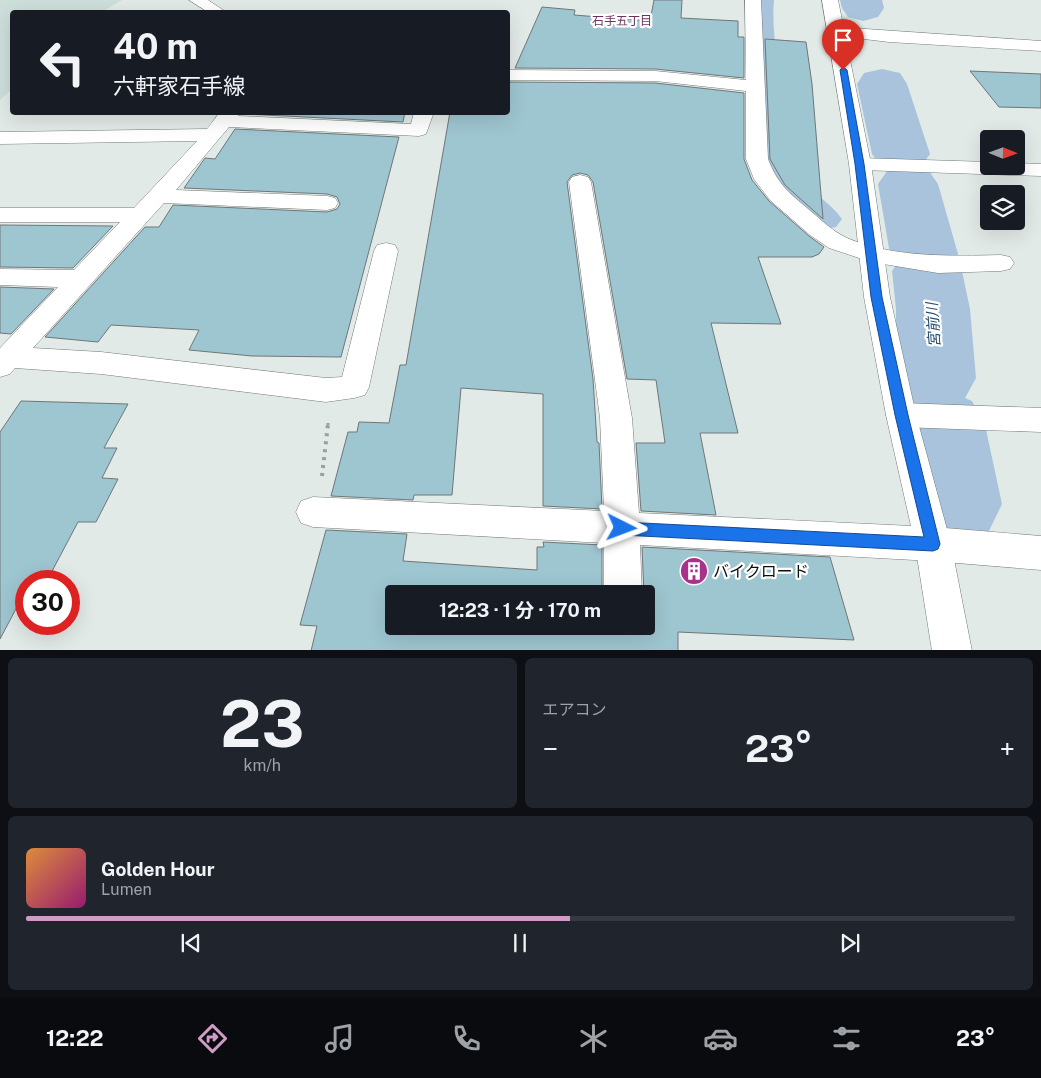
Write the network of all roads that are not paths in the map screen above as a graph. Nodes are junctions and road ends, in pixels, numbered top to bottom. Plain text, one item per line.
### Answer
1 (197, 0) edge
2 (747, 0) edge
3 (830, 0) edge
4 (214, 10) edge
5 (837, 32) junction
6 (1041, 46) edge
7 (510, 75) edge
8 (755, 86) junction
9 (423, 115) edge
10 (223, 123) edge
11 (0, 138) edge
12 (860, 164) junction
13 (1041, 170) edge
14 (580, 182) dead end
15 (158, 196) junction
16 (327, 203) dead end
17 (0, 215) edge
18 (141, 215) junction
19 (386, 251) dead end
20 (871, 254) junction
21 (1001, 263) dead end
22 (0, 277) edge
23 (82, 279) junction
24 (4, 362) edge
25 (901, 415) junction
26 (1041, 420) edge
27 (313, 512) road end
28 (622, 528) junction
29 (933, 544) junction
30 (1041, 553) edge
31 (623, 585) edge
32 (952, 650) edge

1 - 4 street
2 - 8 street
3 - 5 street
5 - 6 street
5 - 12 street
7 - 8 street
8 - 20 street
9 - 10 street
10 - 11 street
10 - 15 street
12 - 13 street
12 - 20 street
14 - 28 street
15 - 16 street
15 - 18 street
17 - 18 street
18 - 23 street
19 - 24 street
20 - 21 street
20 - 25 street
22 - 23 street
23 - 24 street
25 - 26 street
25 - 29 street
27 - 28 street
28 - 29 street
28 - 31 street
29 - 30 street
29 - 32 street

